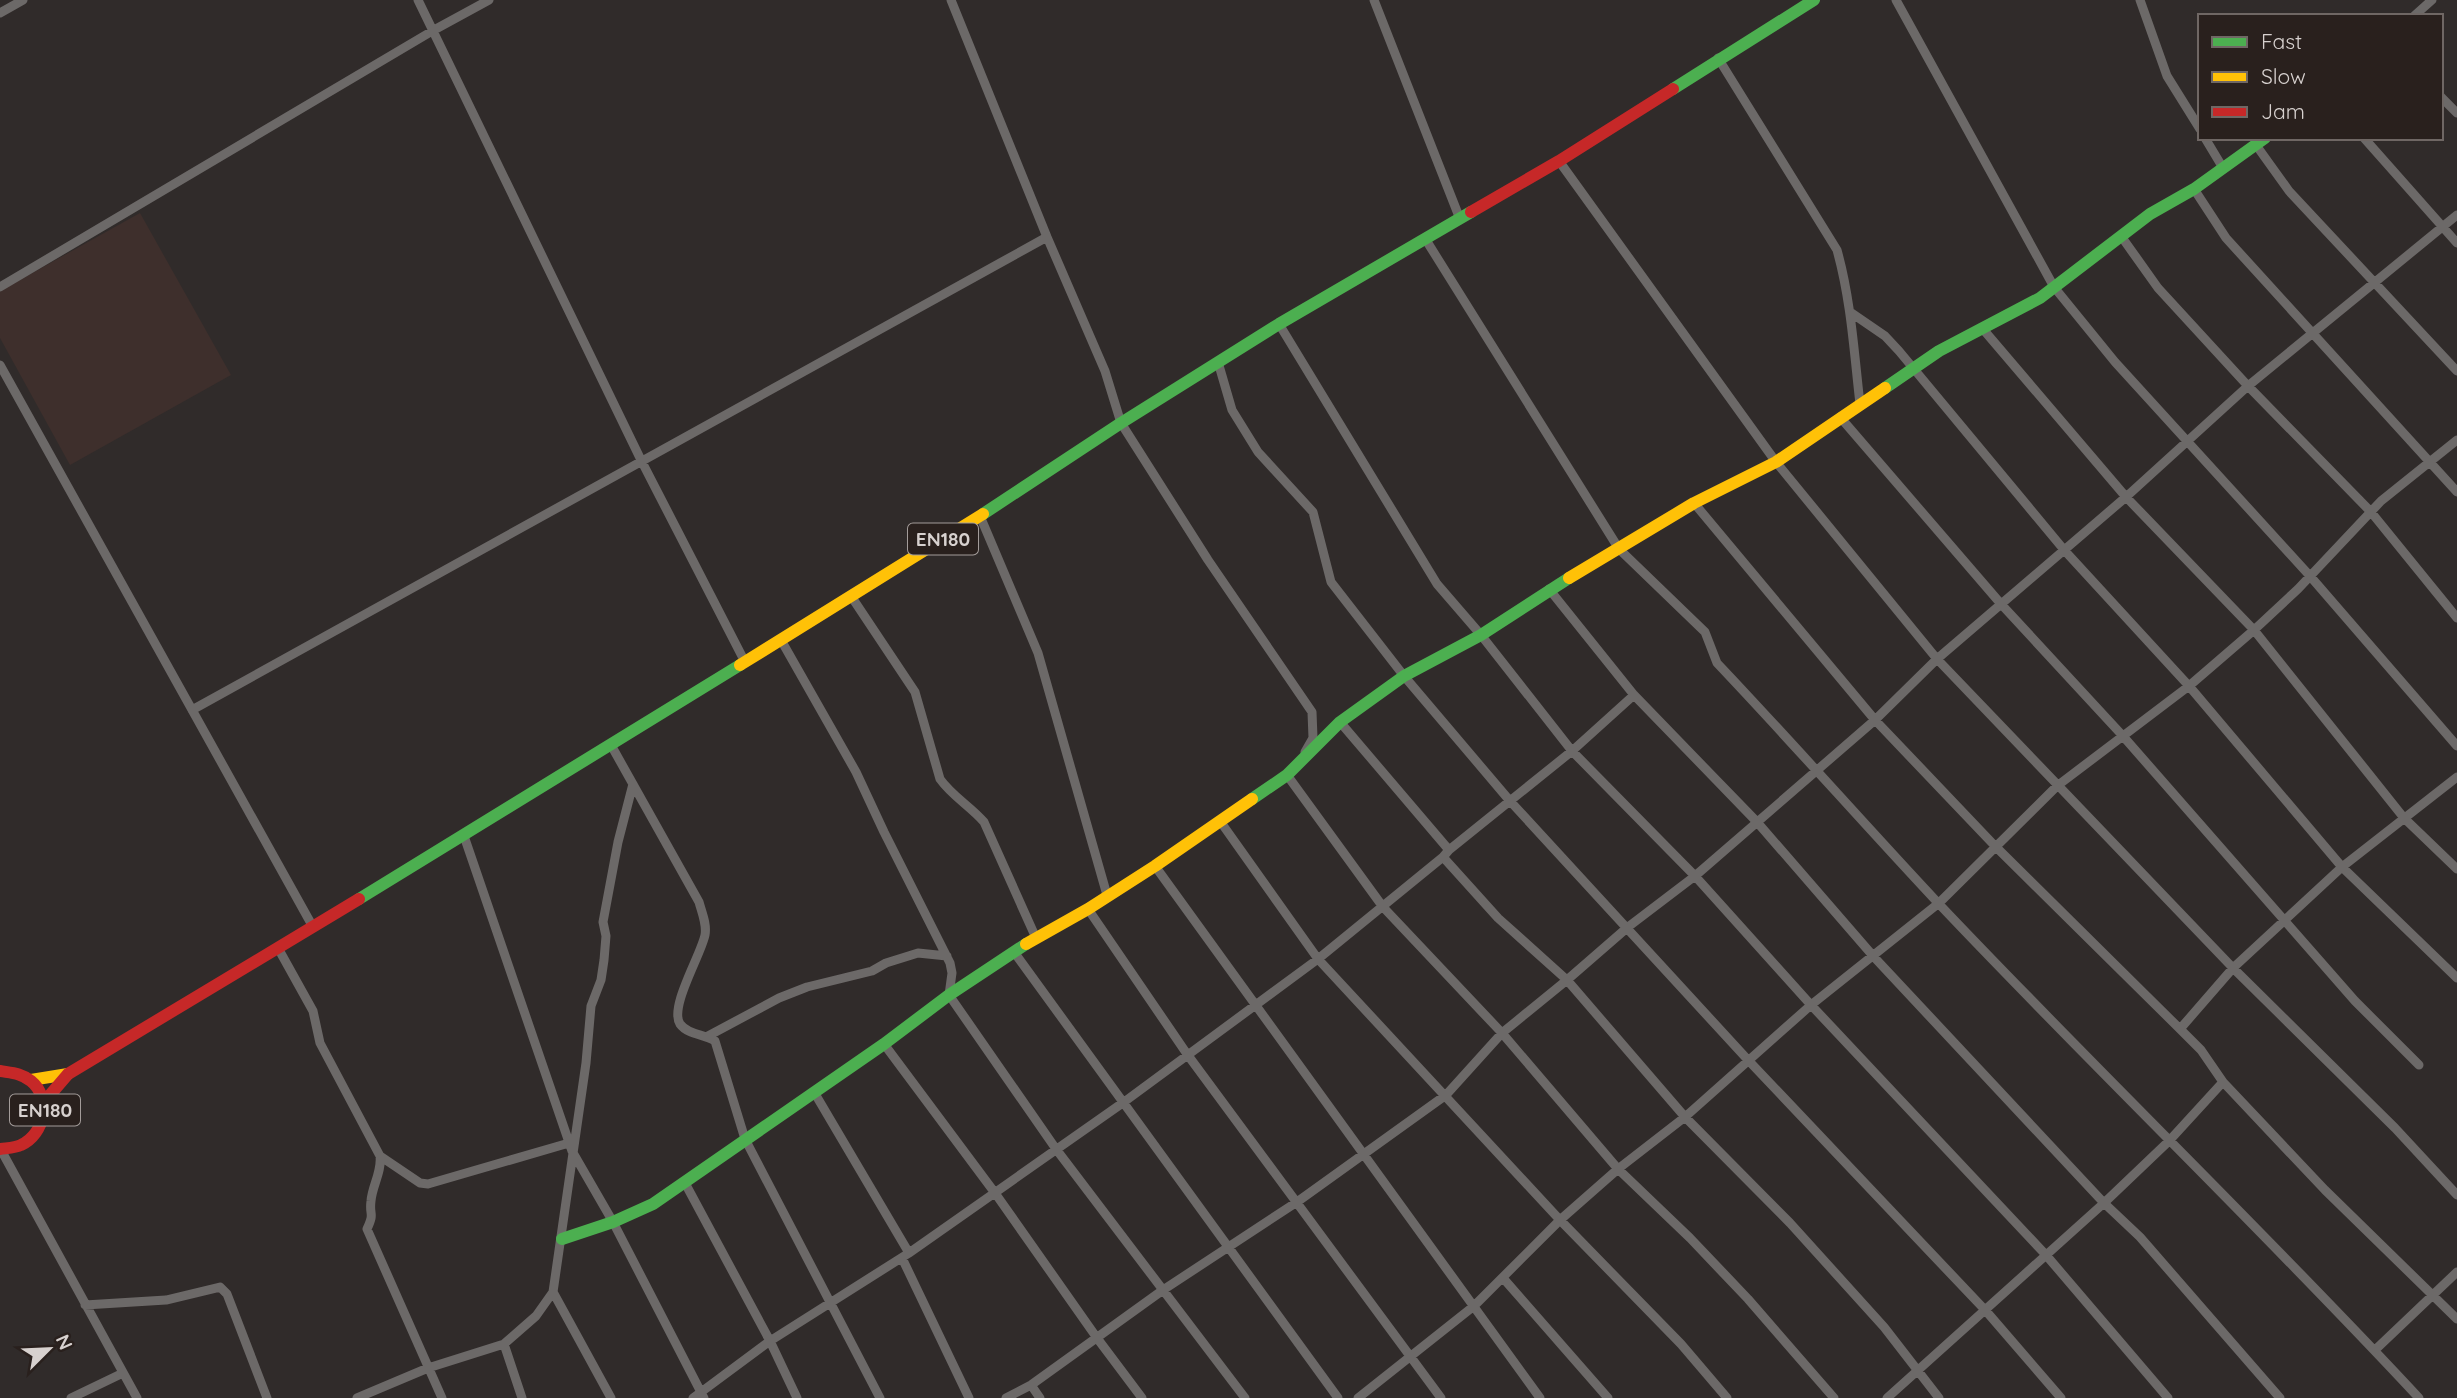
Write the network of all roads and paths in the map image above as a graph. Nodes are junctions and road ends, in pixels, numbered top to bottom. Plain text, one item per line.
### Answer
1 (23, 0) edge
2 (418, 0) edge
3 (489, 0) edge
4 (951, 0) edge
5 (1374, 0) edge
6 (1814, 0) edge
7 (1896, 0) edge
8 (2140, 0) edge
9 (2432, 0) edge
10 (0, 13) edge
11 (2416, 14) edge
12 (434, 30) junction
13 (1718, 58) junction
14 (2443, 99) edge
15 (2457, 113) edge
16 (2198, 126) edge
17 (2206, 140) edge
18 (2366, 140) edge
19 (2260, 142) edge
20 (1559, 161) junction
21 (2222, 168) junction
22 (2194, 189) junction
23 (2457, 215) edge
24 (1460, 219) junction
25 (2442, 228) junction
26 (2121, 236) junction
27 (1046, 237) junction
28 (1426, 240) junction
29 (2457, 243) edge
30 (2375, 283) junction
31 (0, 287) edge
32 (2054, 287) junction
33 (1850, 312) junction
34 (1279, 324) junction
35 (1982, 328) junction
36 (2312, 332) junction
37 (1218, 362) junction
38 (0, 365) edge
39 (1913, 368) junction
40 (2457, 371) edge
41 (2248, 386) junction
42 (1860, 404) junction
43 (1840, 417) junction
44 (1121, 423) junction
45 (2457, 440) edge
46 (2188, 441) junction
47 (641, 460) junction
48 (1776, 462) junction
49 (2431, 462) junction
50 (2457, 492) edge
51 (2126, 498) junction
52 (1694, 503) junction
53 (2371, 512) junction
54 (980, 516) junction
55 (1619, 549) junction
56 (2065, 551) junction
57 (2310, 576) junction
58 (1549, 589) junction
59 (851, 596) junction
60 (2001, 604) junction
61 (2457, 618) edge
62 (2254, 630) junction
63 (1481, 635) junction
64 (781, 640) junction
65 (1937, 659) junction
66 (745, 662) junction
67 (1404, 676) junction
68 (2189, 686) junction
69 (1634, 695) junction
70 (192, 710) junction
71 (1875, 720) junction
72 (1339, 722) junction
73 (2122, 735) junction
74 (611, 745) junction
75 (2457, 746) edge
76 (1573, 751) junction
77 (1300, 764) junction
78 (1817, 769) junction
79 (1287, 775) junction
80 (2457, 777) edge
81 (633, 784) junction
82 (2057, 786) junction
83 (1510, 801) junction
84 (2404, 818) junction
85 (1220, 821) junction
86 (1758, 822) junction
87 (464, 836) junction
88 (1995, 846) junction
89 (1446, 854) junction
90 (1155, 866) junction
91 (2342, 867) junction
92 (2457, 869) edge
93 (1695, 876) junction
94 (1107, 895) junction
95 (1939, 904) junction
96 (1383, 906) junction
97 (1088, 909) junction
98 (2287, 921) junction
99 (313, 927) junction
100 (1628, 927) junction
101 (1036, 938) junction
102 (278, 948) junction
103 (1014, 952) junction
104 (947, 956) junction
105 (1874, 957) junction
106 (1318, 959) junction
107 (2233, 968) junction
108 (2457, 978) edge
109 (1567, 981) junction
110 (949, 995) junction
111 (1254, 1004) junction
112 (1811, 1005) junction
113 (2180, 1029) junction
114 (1502, 1033) junction
115 (708, 1036) junction
116 (884, 1044) junction
117 (1187, 1054) junction
118 (1748, 1060) junction
119 (2419, 1065) dead end
120 (0, 1071) edge
121 (68, 1074) junction
122 (31, 1080) junction
123 (2223, 1082) junction
124 (814, 1092) junction
125 (1446, 1095) junction
126 (44, 1102) junction
127 (1124, 1102) junction
128 (1685, 1117) junction
129 (745, 1139) junction
130 (2169, 1141) junction
131 (570, 1147) junction
132 (1, 1149) edge
133 (1056, 1149) junction
134 (1363, 1154) junction
135 (380, 1156) junction
136 (1618, 1169) junction
137 (685, 1183) junction
138 (995, 1193) junction
139 (2457, 1195) edge
140 (1297, 1202) junction
141 (2104, 1203) junction
142 (1560, 1220) junction
143 (613, 1222) junction
144 (562, 1239) junction
145 (1230, 1248) junction
146 (905, 1255) junction
147 (2046, 1255) junction
148 (2457, 1272) edge
149 (1503, 1278) junction
150 (1163, 1290) junction
151 (553, 1292) junction
152 (2433, 1295) junction
153 (831, 1304) junction
154 (85, 1305) junction
155 (1474, 1306) junction
156 (1986, 1311) junction
157 (2457, 1319) edge
158 (1097, 1338) junction
159 (770, 1341) junction
160 (504, 1343) junction
161 (2375, 1350) junction
162 (1412, 1357) junction
163 (428, 1368) junction
164 (1919, 1371) junction
165 (123, 1373) junction
166 (1031, 1385) junction
167 (699, 1396) edge
168 (363, 1397) edge
169 (71, 1398) edge
170 (137, 1398) edge
171 (267, 1398) edge
172 (442, 1398) edge
173 (522, 1398) edge
174 (611, 1398) edge
175 (797, 1398) edge
176 (880, 1398) edge
177 (969, 1398) edge
178 (1006, 1398) edge
179 (1040, 1398) edge
180 (1142, 1398) edge
181 (1245, 1398) edge
182 (1338, 1398) edge
183 (1358, 1398) edge
184 (1441, 1398) edge
185 (1540, 1398) edge
186 (1608, 1398) edge
187 (1727, 1398) edge
188 (1834, 1398) edge
189 (1887, 1398) edge
190 (1939, 1398) edge
191 (2061, 1398) edge
192 (2168, 1398) edge
193 (2280, 1398) edge
194 (2419, 1398) edge

1 - 10 street
2 - 12 street
3 - 12 street
4 - 27 street
5 - 24 street
6 - 13 main road, EN180
7 - 32 street
8 - 16 street
9 - 11 street
12 - 31 street
12 - 47 street
13 - 20 main road, EN180
13 - 33 street
14 - 15 street
17 - 21 street
18 - 25 street
19 - 21 main road
19 - 30 street
20 - 24 main road, EN180
20 - 48 street
21 - 22 main road
22 - 26 main road
22 - 36 street
23 - 25 street
24 - 28 main road, EN180
25 - 29 street
25 - 30 street
26 - 32 main road
26 - 41 street
27 - 44 street
27 - 47 street
28 - 34 main road, EN180
28 - 55 street
30 - 36 street
30 - 40 street
32 - 35 main road
32 - 46 street
33 - 39 street
33 - 42 street
34 - 37 main road, EN180
34 - 63 street
35 - 39 main road
35 - 51 street
36 - 41 street
36 - 49 street
37 - 44 main road, EN180
37 - 67 street
38 - 70 street
39 - 42 main road
39 - 56 street
41 - 46 street
41 - 53 street
42 - 43 main road
43 - 48 main road
43 - 60 street
44 - 54 main road, EN180
44 - 77 street
45 - 49 street
46 - 51 street
46 - 57 street
47 - 66 street
47 - 70 street
48 - 52 main road
48 - 65 street
49 - 50 street
49 - 53 street
51 - 56 street
51 - 62 street
52 - 55 main road
52 - 71 street
53 - 57 street
53 - 61 street
54 - 59 main road, EN180
54 - 94 street
55 - 58 main road
55 - 78 street
56 - 60 street
56 - 68 street
57 - 62 street
57 - 75 street
58 - 63 main road
58 - 69 street
59 - 64 main road, EN180
59 - 101 street
60 - 65 street
60 - 73 street
62 - 68 street
62 - 84 street
63 - 67 main road
63 - 76 street
64 - 66 main road, EN180
64 - 104 street
65 - 71 street
65 - 82 street
66 - 74 main road, EN180
67 - 72 main road
67 - 83 street
68 - 73 street
68 - 91 street
69 - 76 street
69 - 86 street
70 - 99 street
71 - 78 street
71 - 88 street
72 - 77 main road
72 - 89 street
73 - 82 street
73 - 98 street
74 - 81 street
74 - 87 main road, EN180
76 - 83 street
76 - 93 street
77 - 79 main road
78 - 86 street
78 - 95 street
79 - 85 main road
79 - 96 street
80 - 84 street
81 - 115 street
81 - 131 street
82 - 88 street
82 - 107 street
83 - 89 street
83 - 100 street
84 - 91 street
84 - 92 street
85 - 90 main road
85 - 106 street
86 - 93 street
86 - 105 street
87 - 99 main road, EN180
87 - 131 street
88 - 95 street
88 - 113 street
89 - 96 street
89 - 109 street
90 - 94 main road
90 - 111 street
91 - 98 street
91 - 108 street
93 - 100 street
93 - 112 street
94 - 97 main road
95 - 105 street
95 - 130 street
96 - 106 street
96 - 114 street
97 - 101 main road
97 - 117 street
98 - 107 street
98 - 119 street
99 - 102 main road, EN180
100 - 109 street
100 - 118 street
101 - 103 main road
102 - 121 main road, EN180
102 - 135 street
103 - 110 main road
103 - 127 street
104 - 110 street
104 - 115 street
105 - 112 street
105 - 141 street
106 - 111 street
106 - 125 street
107 - 113 street
107 - 139 street
109 - 114 street
109 - 128 street
110 - 116 main road
110 - 133 street
111 - 117 street
111 - 134 street
112 - 118 street
112 - 147 street
113 - 123 street
114 - 125 street
114 - 136 street
115 - 129 street
116 - 124 main road
116 - 138 street
117 - 127 street
117 - 140 street
118 - 128 street
118 - 156 street
120 - 122 main road, EN180
121 - 122 main road, EN180
121 - 126 main road, EN180
122 - 126 main road, EN180
123 - 130 street
123 - 152 street
124 - 129 main road
124 - 146 street
125 - 134 street
125 - 142 street
126 - 132 main road, EN180
127 - 133 street
127 - 145 street
128 - 136 street
128 - 164 street
129 - 137 main road
129 - 153 street
130 - 141 street
130 - 161 street
131 - 135 street
131 - 143 street
131 - 144 street
132 - 154 street
133 - 138 street
133 - 150 street
134 - 140 street
134 - 155 street
135 - 163 street
136 - 142 street
136 - 188 street
137 - 143 main road
137 - 159 street
138 - 146 street
138 - 158 street
140 - 145 street
140 - 162 street
141 - 147 street
141 - 193 street
142 - 149 street
142 - 187 street
143 - 144 main road
143 - 167 street
144 - 151 street
145 - 150 street
145 - 182 street
146 - 153 street
146 - 177 street
147 - 156 street
147 - 192 street
148 - 152 street
149 - 155 street
149 - 186 street
150 - 158 street
150 - 181 street
151 - 160 street
151 - 174 street
152 - 157 street
152 - 161 street
153 - 159 street
153 - 176 street
154 - 165 street
154 - 171 street
155 - 162 street
155 - 185 street
156 - 164 street
156 - 191 street
158 - 166 street
158 - 180 street
159 - 167 street
159 - 175 street
160 - 163 street
160 - 173 street
161 - 194 street
162 - 183 street
162 - 184 street
163 - 168 street
163 - 172 street
164 - 189 street
164 - 190 street
165 - 169 street
165 - 170 street
166 - 178 street
166 - 179 street

